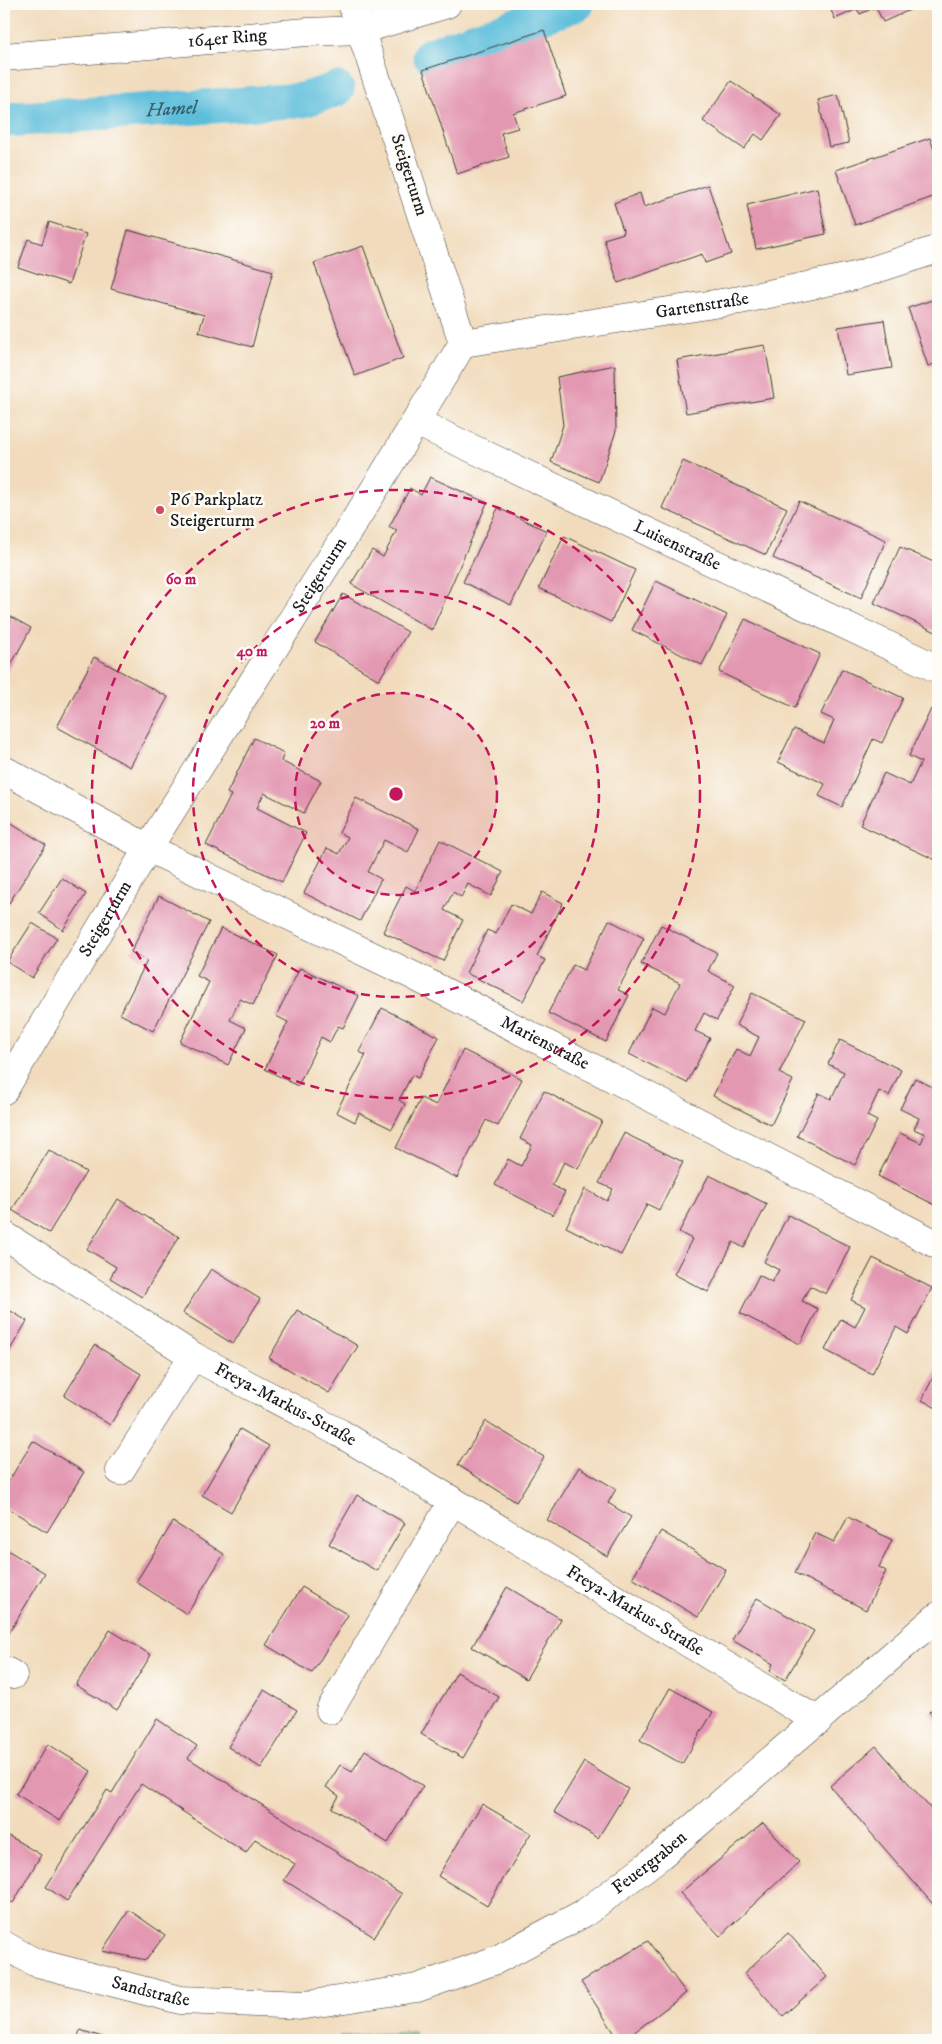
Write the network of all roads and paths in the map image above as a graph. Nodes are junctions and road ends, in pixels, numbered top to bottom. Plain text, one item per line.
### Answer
1 (352, 4) edge
2 (447, 4) edge
3 (361, 30) junction
4 (4, 57) edge
5 (938, 249) edge
6 (464, 343) junction
7 (416, 422) junction
8 (938, 669) edge
9 (4, 770) edge
10 (148, 848) junction
11 (4, 1090) edge
12 (4, 1235) edge
13 (938, 1245) edge
14 (193, 1356) junction
15 (120, 1471) dead end
16 (452, 1502) junction
17 (938, 1616) edge
18 (330, 1710) dead end
19 (818, 1721) junction
20 (4, 1945) edge
21 (306, 2005) joint

1 - 3 street, Steigerturm
2 - 3 street, 164er Ring
3 - 4 street, 164er Ring
3 - 6 street, Steigerturm
5 - 6 street, Gartenstraße
6 - 7 street, Steigerturm
7 - 8 street, Luisenstraße
7 - 10 street, Steigerturm
9 - 10 street, Marienstraße
10 - 11 street, Steigerturm
10 - 13 street, Marienstraße
12 - 14 street, Freya-Markus-Straße
14 - 15 street, Freya-Markus-Straße
14 - 16 street, Freya-Markus-Straße
16 - 18 street
16 - 19 street, Freya-Markus-Straße
17 - 19 street, Feuergraben
19 - 21 street, Feuergraben
20 - 21 street, Sandstraße

